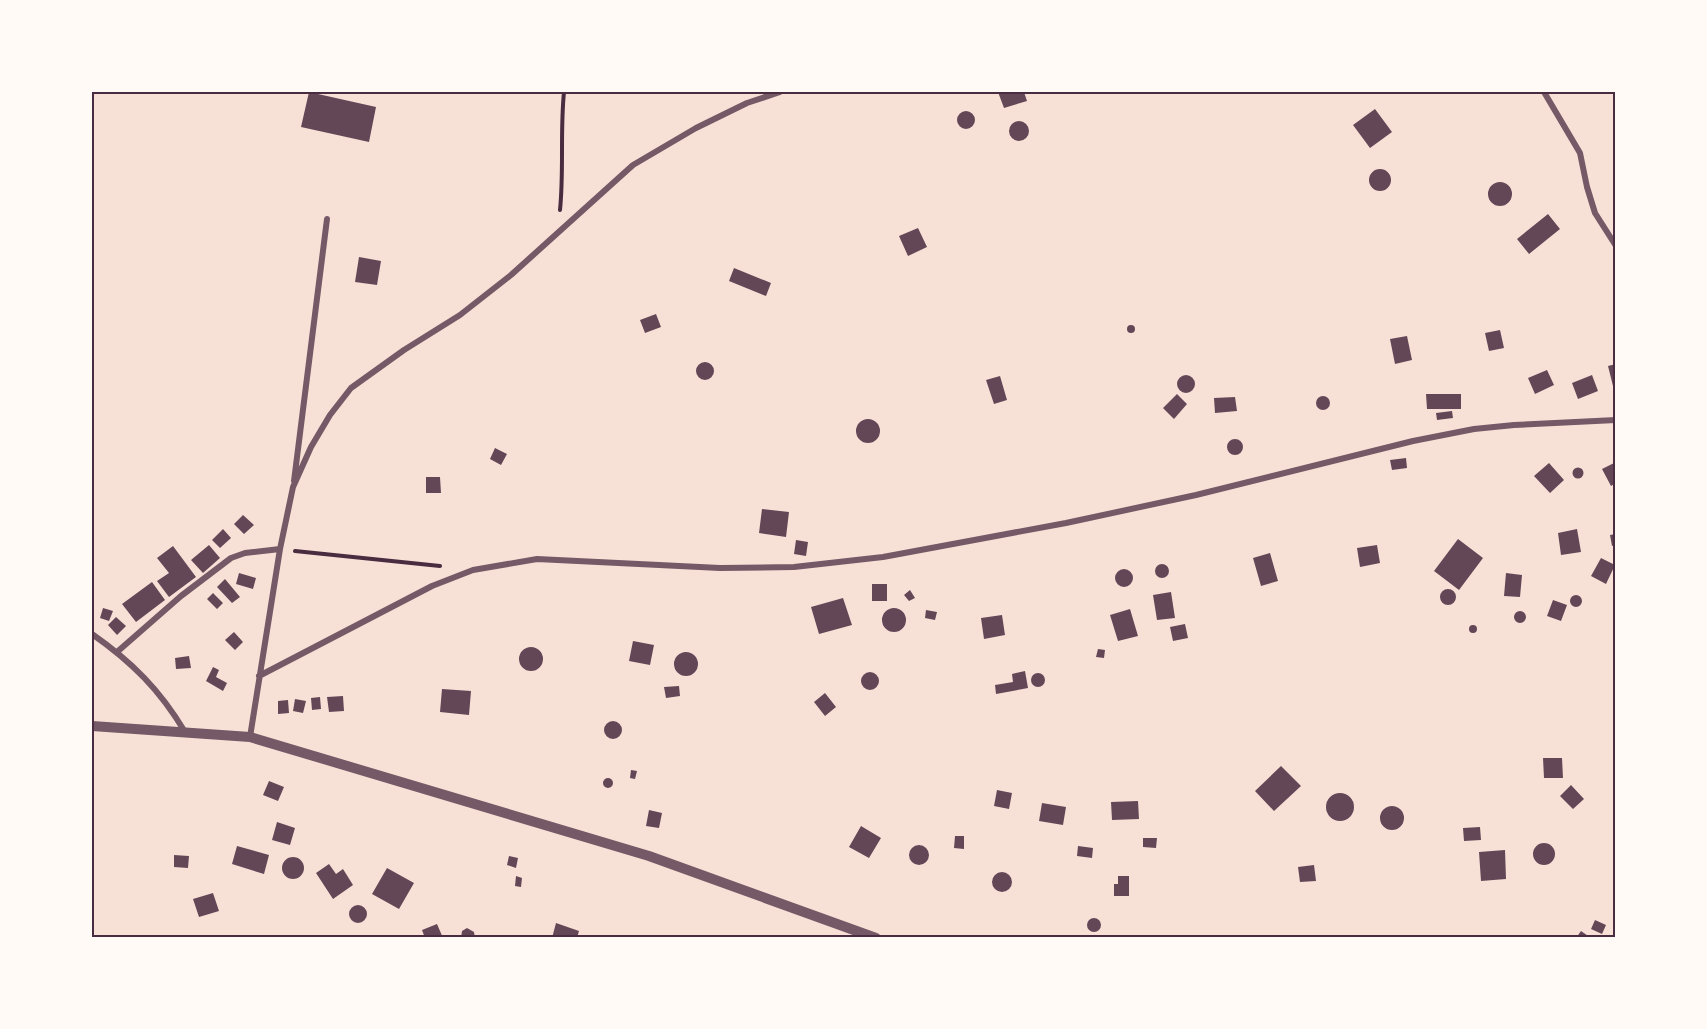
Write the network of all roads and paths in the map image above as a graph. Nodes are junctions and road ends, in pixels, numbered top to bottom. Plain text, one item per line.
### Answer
1 (564, 92) edge
2 (780, 92) edge
3 (1544, 92) edge
4 (327, 219) dead end
5 (552, 237) junction
6 (1616, 246) edge
7 (1616, 420) edge
8 (293, 487) junction
9 (280, 549) junction
10 (473, 570) junction
11 (92, 634) edge
12 (117, 652) junction
13 (260, 676) junction
14 (92, 726) edge
15 (185, 732) junction
16 (250, 737) junction
17 (876, 938) edge

1 - 5 path
2 - 5 street
3 - 6 street
4 - 8 street
5 - 8 street
7 - 10 street
8 - 9 street
9 - 10 path
9 - 12 street
9 - 13 street
10 - 13 street
11 - 12 street
12 - 15 street
13 - 16 street
14 - 15 street
15 - 16 street
16 - 17 street

